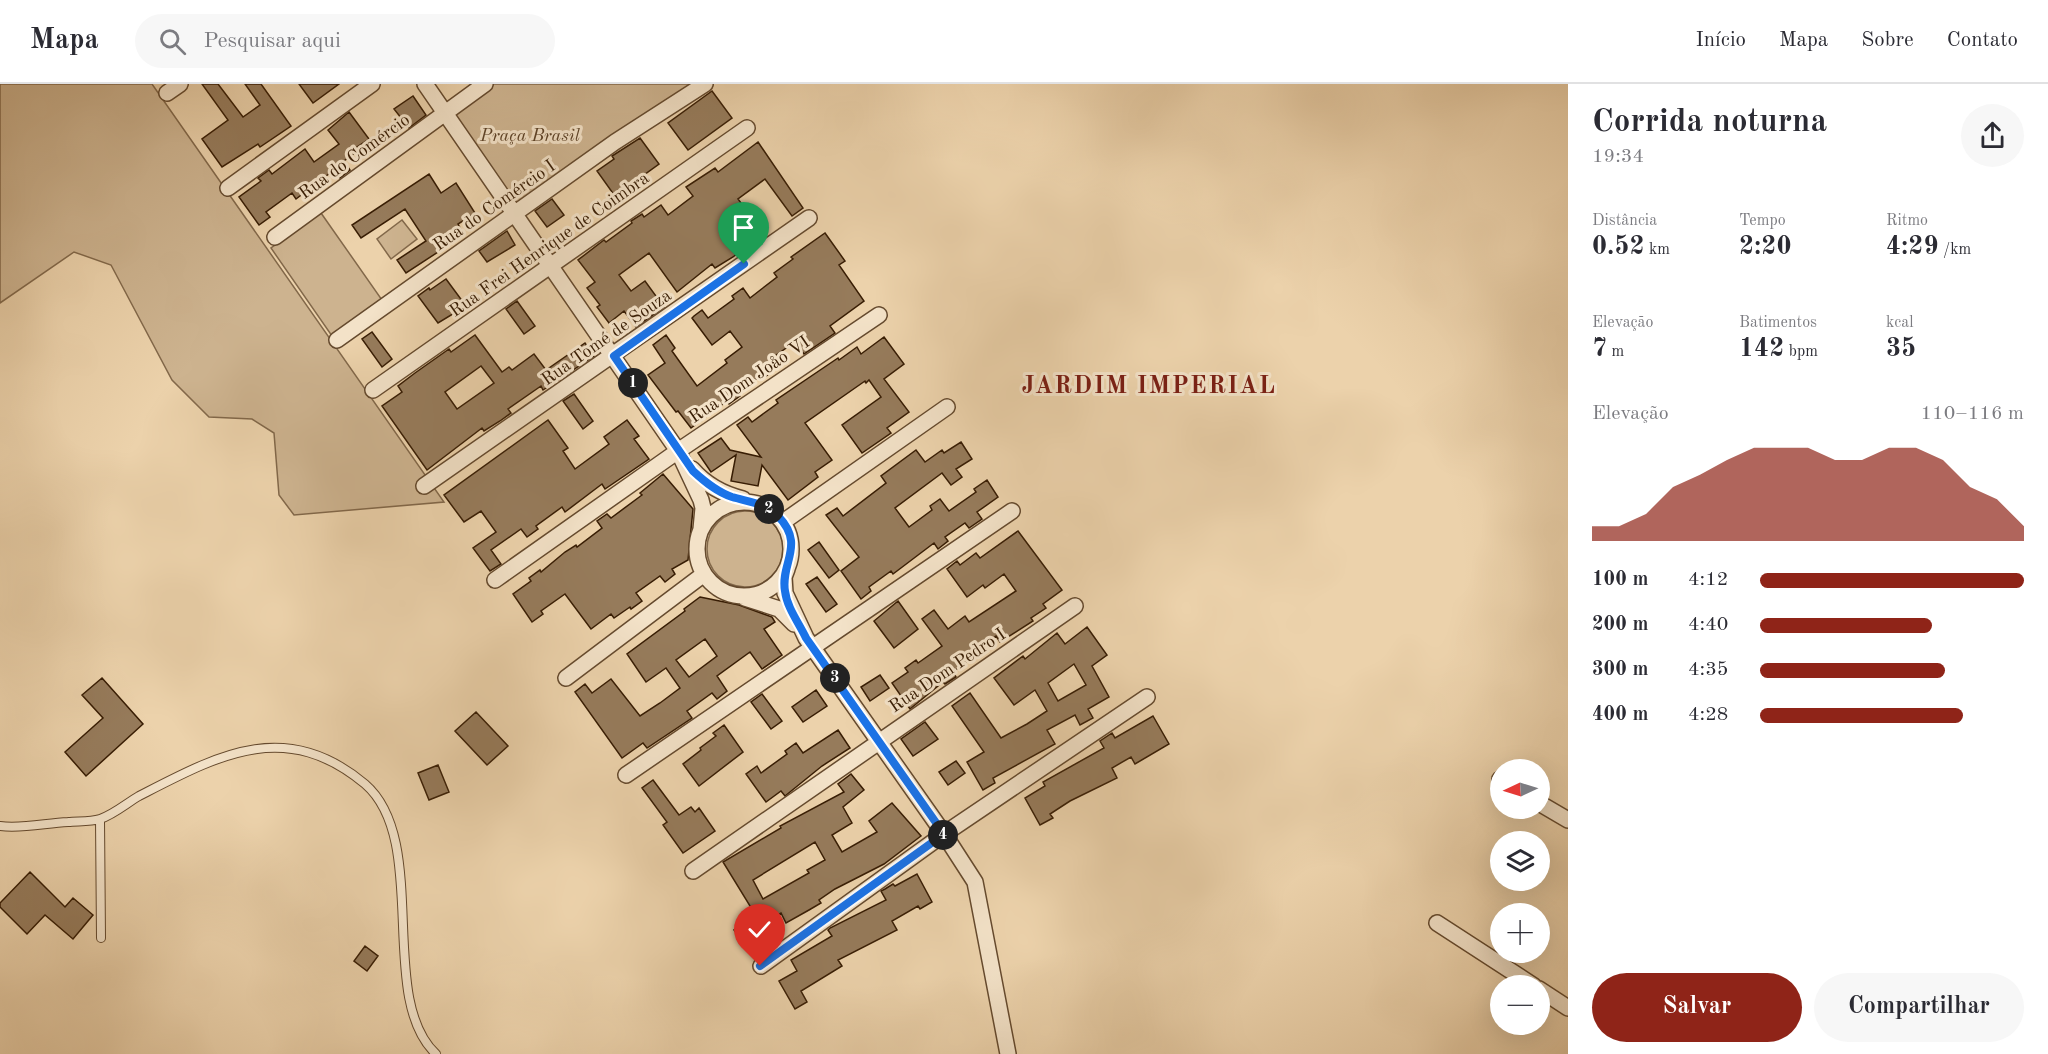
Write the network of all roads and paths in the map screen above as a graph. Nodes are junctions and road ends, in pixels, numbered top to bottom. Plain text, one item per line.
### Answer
1 (372, 84) edge
2 (425, 84) edge
3 (485, 84) edge
4 (705, 84) edge
5 (445, 112) junction
6 (747, 128) dead end
7 (228, 188) dead end
8 (515, 215) junction
9 (809, 218) dead end
10 (275, 237) dead end
11 (553, 266) junction
12 (879, 315) dead end
13 (337, 340) dead end
14 (614, 356) junction
15 (373, 390) dead end
16 (947, 407) dead end
17 (681, 455) junction
18 (424, 486) dead end
19 (754, 502) junction
20 (1012, 512) dead end
21 (783, 522) junction
22 (701, 529) junction
23 (787, 569) junction
24 (704, 574) junction
25 (495, 580) dead end
26 (735, 596) junction
27 (1075, 606) dead end
28 (810, 642) junction
29 (566, 678) dead end
30 (1146, 697) dead end
31 (879, 740) junction
32 (626, 775) dead end
33 (1550, 809) edge
34 (100, 819) junction
35 (1568, 820) edge
36 (0, 826) edge
37 (944, 834) junction
38 (693, 871) dead end
39 (1437, 923) dead end
40 (101, 938) dead end
41 (760, 966) dead end
42 (1517, 975) edge
43 (1550, 996) edge
44 (1568, 1008) edge
45 (436, 1054) edge
46 (1008, 1054) edge

1 - 7 street
2 - 5 street
3 - 5 street, Rua do Comércio
4 - 8 street, Rua do Comércio I
5 - 8 street
5 - 10 street, Rua do Comércio
6 - 11 street, Rua Frei Henrique de Coimbra
8 - 11 street
8 - 13 street, Rua do Comércio I
9 - 14 street, Rua Tomé de Souza
11 - 14 street
11 - 15 street, Rua Frei Henrique de Coimbra
12 - 17 street, Rua Dom Joåo VI
14 - 17 street
14 - 18 street, Rua Tomé de Souza
16 - 21 street
17 - 19 street
17 - 22 street
17 - 25 street, Rua Dom Joåo VI
19 - 21 street
19 - 22 street
20 - 28 street
21 - 23 street
22 - 24 street
23 - 26 street
23 - 28 street
24 - 26 street
24 - 29 street
26 - 28 street
27 - 31 street, Rua Dom Pedro I
28 - 31 street
28 - 32 street
30 - 37 street
31 - 37 street
31 - 38 street, Rua Dom Pedro I
33 - 35 street
34 - 36 lane
34 - 40 lane
34 - 45 lane
37 - 41 street
37 - 46 street
39 - 42 street
43 - 44 street

